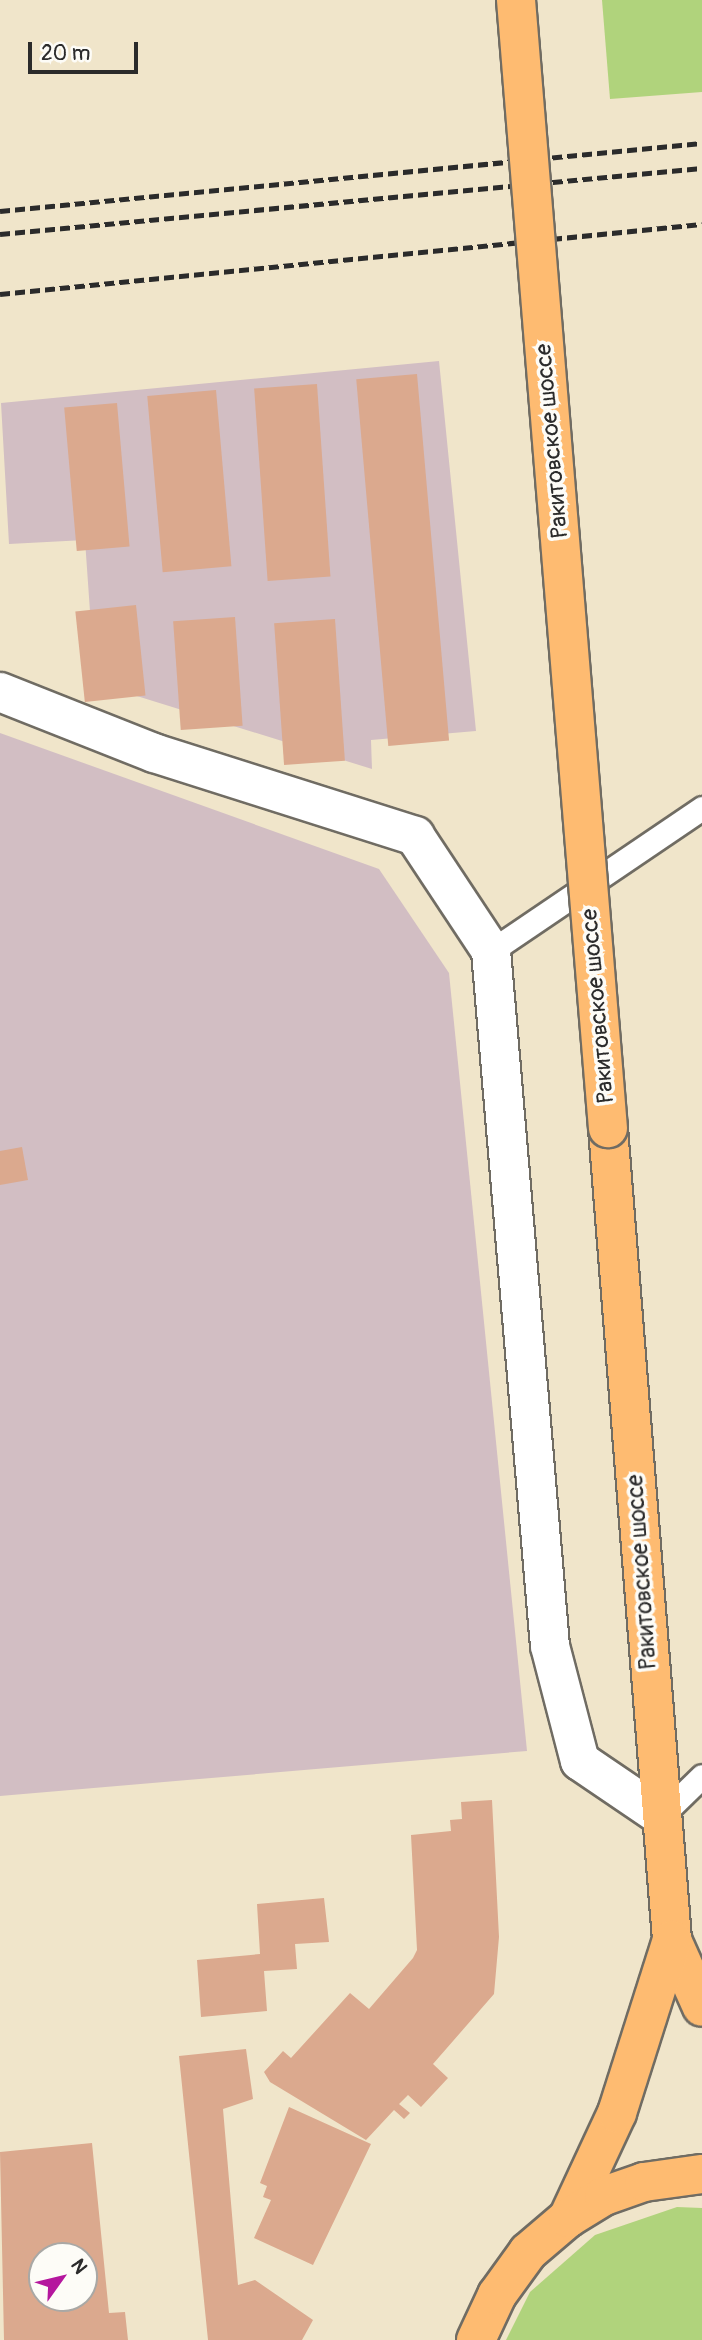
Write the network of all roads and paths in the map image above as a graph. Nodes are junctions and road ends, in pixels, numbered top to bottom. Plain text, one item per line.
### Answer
1 (516, 0) edge
2 (0, 692) edge
3 (702, 808) edge
4 (491, 951) junction
5 (702, 1776) edge
6 (661, 1816) junction
7 (672, 1940) junction
8 (702, 2007) edge
9 (702, 2174) edge
10 (568, 2218) junction
11 (476, 2340) edge

1 - 6 main road, Ракитовское шоссе, bridge
2 - 4 street
3 - 4 lane
4 - 6 street
5 - 6 lane
6 - 7 main road, Ракитовское шоссе
7 - 8 main road, Ракитовское шоссе
7 - 10 main road
9 - 10 main road
10 - 11 main road

